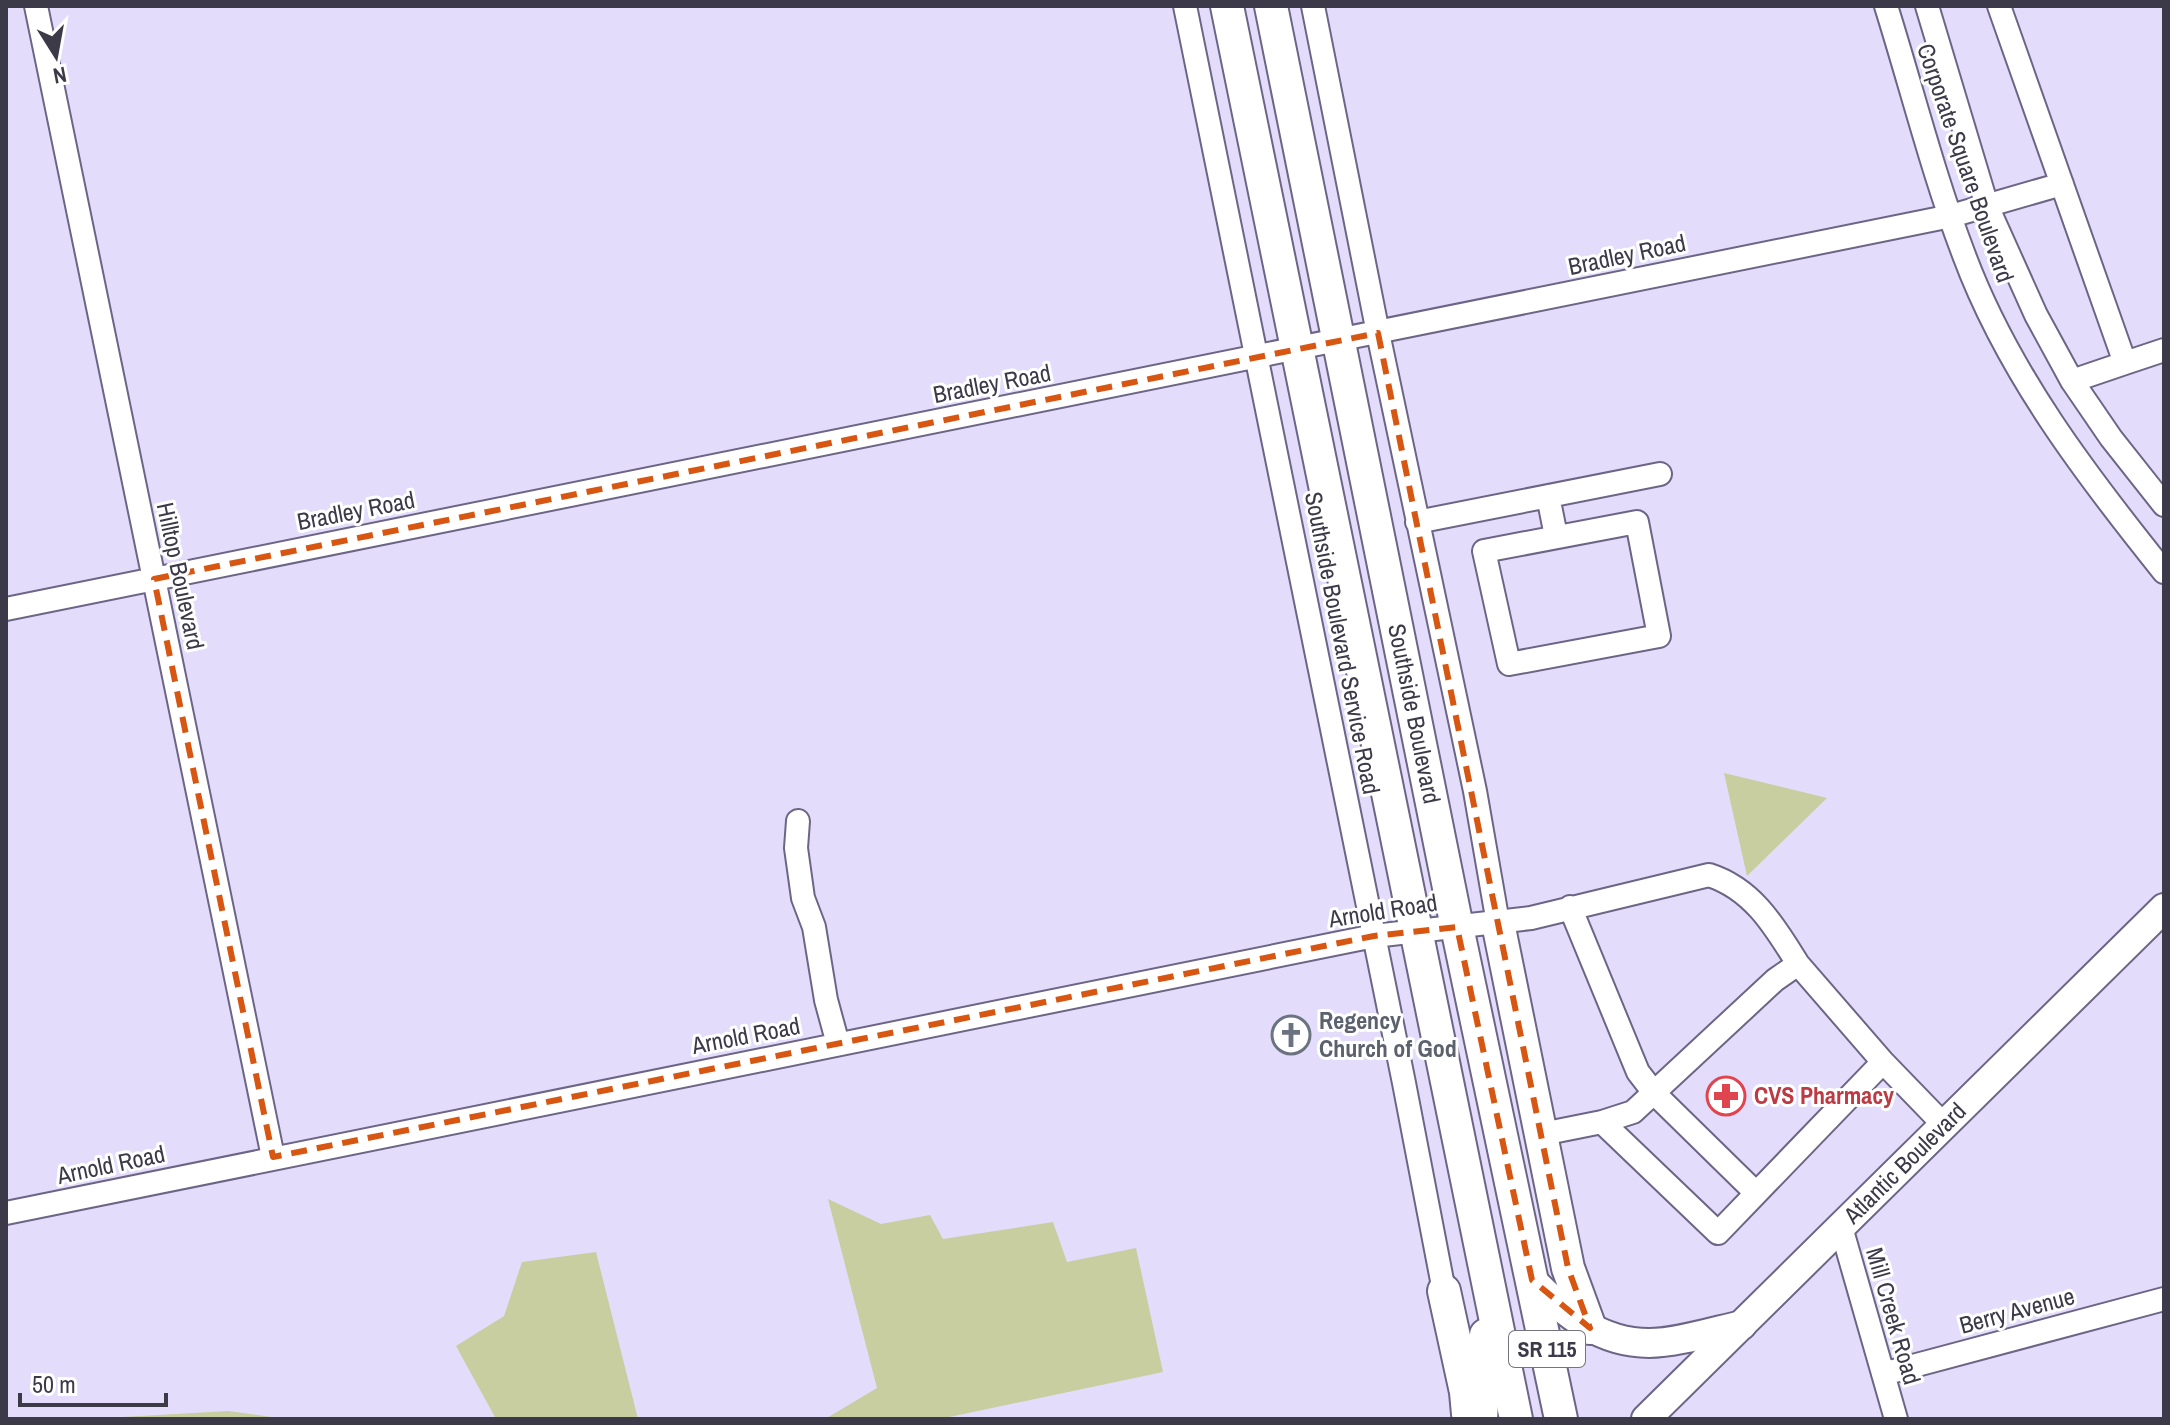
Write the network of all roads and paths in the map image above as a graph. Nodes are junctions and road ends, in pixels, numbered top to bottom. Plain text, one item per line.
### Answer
1 (36, 6) edge
2 (1185, 6) edge
3 (1227, 6) edge
4 (1271, 6) edge
5 (1313, 6) edge
6 (1886, 6) edge
7 (1927, 6) edge
8 (1999, 6) edge
9 (2062, 184) junction
10 (1987, 206) junction
11 (1951, 216) junction
12 (1378, 333) junction
13 (1338, 340) junction
14 (1298, 348) junction
15 (2164, 350) edge
16 (1258, 357) junction
17 (2125, 363) junction
18 (2072, 381) junction
19 (1660, 474) dead end
20 (1548, 496) junction
21 (2164, 505) edge
22 (1417, 522) junction
23 (1556, 536) junction
24 (2164, 572) edge
25 (154, 579) junction
26 (6, 609) edge
27 (798, 821) dead end
28 (1570, 907) junction
29 (2164, 908) edge
30 (1498, 923) junction
31 (1457, 927) junction
32 (1415, 932) junction
33 (1374, 936) junction
34 (1798, 964) junction
35 (838, 1044) junction
36 (1883, 1062) junction
37 (1655, 1094) junction
38 (1602, 1122) junction
39 (1944, 1125) junction
40 (1542, 1134) junction
41 (273, 1157) junction
42 (1756, 1193) junction
43 (6, 1213) edge
44 (1841, 1227) junction
45 (1487, 1279) junction
46 (1532, 1280) junction
47 (1444, 1291) joint
48 (2164, 1299) edge
49 (1742, 1325) junction
50 (1590, 1328) junction
51 (1883, 1374) junction
52 (1469, 1419) edge
53 (1481, 1419) edge
54 (1516, 1419) edge
55 (1561, 1419) edge
56 (1646, 1419) edge
57 (1896, 1419) edge

1 - 25 street, Hilltop Boulevard
2 - 16 street, Southside Boulevard Service Road
3 - 14 highway, Southside Boulevard
4 - 13 highway, Southside Boulevard
5 - 12 street
6 - 11 street, Corporate Square Boulevard
7 - 10 street, Corporate Square Boulevard
8 - 9 street
9 - 10 street, Bradley Road
9 - 17 street
10 - 11 street, Bradley Road
10 - 18 street, Corporate Square Boulevard
11 - 12 street, Bradley Road
11 - 24 street, Corporate Square Boulevard
12 - 13 street, Bradley Road
12 - 22 street
13 - 14 street, Bradley Road
13 - 31 highway, Southside Boulevard
14 - 16 street, Bradley Road
14 - 32 highway, Southside Boulevard
15 - 17 street
16 - 25 street, Bradley Road
16 - 33 street, Southside Boulevard Service Road
17 - 18 street
18 - 21 street, Corporate Square Boulevard
19 - 20 street
20 - 22 street
20 - 23 street
22 - 30 street
23 - 23 street
25 - 26 street, Bradley Road
25 - 41 street, Hilltop Boulevard
27 - 35 street
28 - 30 street, Arnold Road
28 - 34 street, Arnold Road
28 - 37 street
29 - 39 main road, Atlantic Boulevard
30 - 31 street, Arnold Road
30 - 40 highway
31 - 32 street, Arnold Road
31 - 46 highway, Southside Boulevard
32 - 33 street, Arnold Road
32 - 45 highway, Southside Boulevard
33 - 35 street, Arnold Road
33 - 47 street, Southside Boulevard Service Road
34 - 36 street, Arnold Road
34 - 37 street
35 - 41 street, Arnold Road
36 - 39 street, Arnold Road
36 - 42 street
37 - 38 street
37 - 42 street
38 - 40 street
38 - 42 street
39 - 44 main road, Atlantic Boulevard
40 - 50 highway
41 - 43 street, Arnold Road
44 - 49 main road, Atlantic Boulevard
44 - 51 street, Mill Creek Road
45 - 53 highway
45 - 54 highway, Southside Boulevard
46 - 50 main road
46 - 55 highway, Southside Boulevard / SR 115
47 - 52 highway
48 - 51 street, Berry Avenue
49 - 50 main road
49 - 56 main road, Atlantic Boulevard
51 - 57 street, Mill Creek Road

